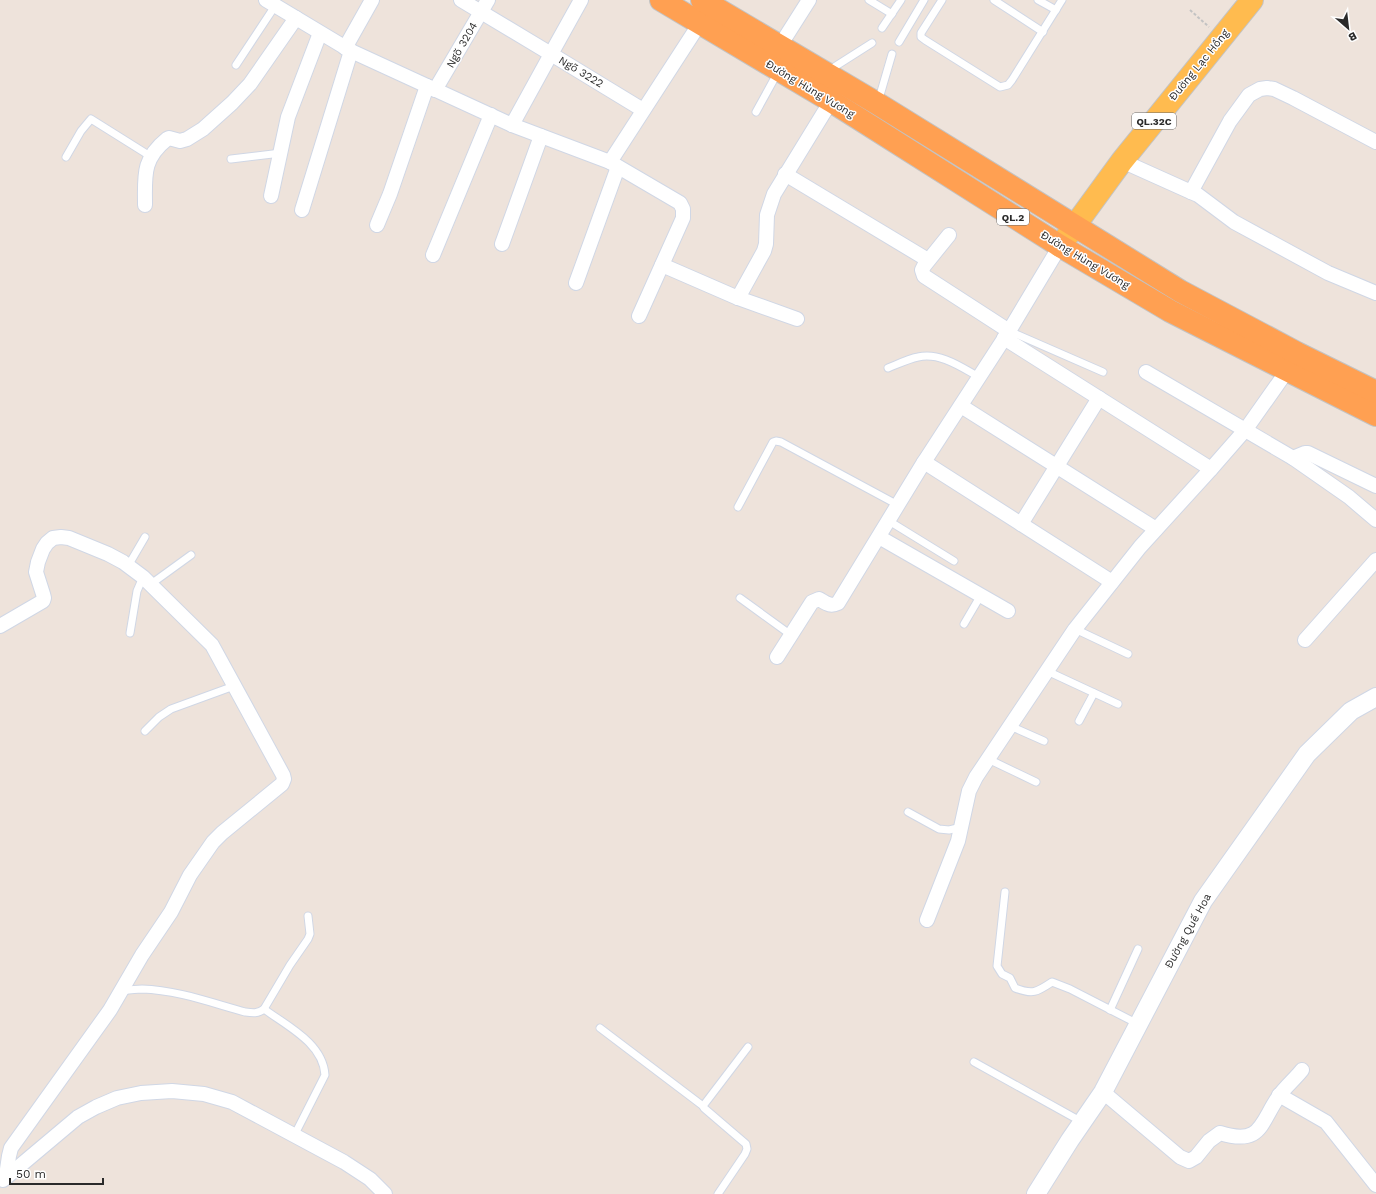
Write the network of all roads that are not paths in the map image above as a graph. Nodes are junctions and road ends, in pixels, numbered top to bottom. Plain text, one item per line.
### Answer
1 (372, 0) edge
2 (461, 0) edge
3 (581, 0) edge
4 (661, 0) edge
5 (809, 0) edge
6 (869, 0) edge
7 (901, 0) edge
8 (924, 0) edge
9 (942, 0) edge
10 (994, 0) edge
11 (1038, 0) edge
12 (1062, 0) edge
13 (1252, 0) edge
14 (273, 2) edge
15 (484, 6) edge
16 (707, 7) edge
17 (1056, 10) junction
18 (892, 14) junction
19 (296, 18) junction
20 (882, 28) dead end
21 (1043, 32) junction
22 (320, 33) junction
23 (872, 42) dead end
24 (899, 42) dead end
25 (780, 46) junction
26 (348, 49) junction
27 (551, 54) junction
28 (892, 54) dead end
29 (236, 65) dead end
30 (773, 67) junction
31 (826, 72) junction
32 (431, 88) junction
33 (831, 101) junction
34 (878, 104) junction
35 (643, 110) junction
36 (756, 112) dead end
37 (491, 115) junction
38 (512, 125) junction
39 (541, 136) junction
40 (1376, 142) edge
41 (281, 153) junction
42 (66, 156) dead end
43 (150, 156) junction
44 (231, 159) dead end
45 (1122, 161) junction
46 (614, 165) junction
47 (785, 174) junction
48 (1191, 192) junction
49 (271, 196) dead end
50 (146, 205) dead end
51 (302, 210) dead end
52 (377, 225) dead end
53 (1074, 226) junction
54 (949, 235) dead end
55 (502, 244) dead end
56 (1060, 246) junction
57 (433, 255) dead end
58 (928, 260) junction
59 (662, 264) junction
60 (576, 283) dead end
61 (1376, 293) edge
62 (738, 298) junction
63 (639, 316) dead end
64 (797, 319) dead end
65 (1007, 334) junction
66 (888, 368) dead end
67 (1287, 371) junction
68 (1103, 372) dead end
69 (1146, 372) dead end
70 (980, 377) junction
71 (1376, 392) edge
72 (1099, 398) junction
73 (961, 406) junction
74 (1376, 415) edge
75 (1246, 429) junction
76 (1293, 458) junction
77 (924, 462) junction
78 (1057, 466) junction
79 (1212, 469) junction
80 (1376, 486) edge
81 (898, 505) junction
82 (738, 507) dead end
83 (1376, 520) edge
84 (888, 521) junction
85 (1021, 524) junction
86 (1156, 529) junction
87 (145, 537) dead end
88 (879, 537) junction
89 (191, 554) dead end
90 (1376, 560) edge
91 (954, 561) dead end
92 (128, 566) junction
93 (147, 581) junction
94 (1112, 582) junction
95 (980, 595) junction
96 (740, 598) dead end
97 (1008, 611) dead end
98 (964, 624) dead end
99 (0, 626) edge
100 (1075, 629) junction
101 (130, 633) dead end
102 (791, 635) junction
103 (1304, 640) dead end
104 (1128, 654) dead end
105 (777, 657) dead end
106 (1048, 671) junction
107 (234, 686) junction
108 (1094, 692) junction
109 (1376, 696) edge
110 (1118, 704) dead end
111 (1079, 721) dead end
112 (1010, 726) junction
113 (145, 731) dead end
114 (1044, 741) dead end
115 (988, 759) junction
116 (1036, 782) dead end
117 (908, 812) dead end
118 (962, 827) junction
119 (1005, 892) dead end
120 (308, 916) dead end
121 (927, 920) dead end
122 (1138, 949) dead end
123 (120, 991) junction
124 (264, 1009) junction
125 (1110, 1010) junction
126 (1138, 1024) junction
127 (600, 1028) dead end
128 (748, 1047) dead end
129 (974, 1062) dead end
130 (1302, 1070) dead end
131 (1103, 1092) junction
132 (1280, 1095) junction
133 (703, 1106) junction
134 (1082, 1122) junction
135 (294, 1136) junction
136 (3, 1179) edge
137 (1376, 1185) edge
138 (385, 1194) edge
139 (718, 1194) edge
140 (1036, 1194) edge

1 - 26 street
2 - 15 street
3 - 27 street, Ngõ 3222
4 - 16 highway, Đường Hùng Vương / QL.2
5 - 25 street
6 - 18 lane
7 - 18 lane
8 - 24 lane
9 - 21 lane
10 - 21 lane
11 - 17 lane
12 - 17 lane
13 - 45 main road, Đường Lạc Hồng / QL.32C
14 - 19 street
14 - 29 lane
15 - 27 street
15 - 32 street, Ngõ 3204
16 - 25 highway, Đường Hùng Vương / QL.2
16 - 30 highway, Đường Hùng Vương / QL.2
16 - 35 street
17 - 21 lane
18 - 20 lane
19 - 22 street
19 - 43 street
22 - 26 street
22 - 41 street
23 - 31 lane
25 - 30 street
25 - 31 highway, Đường Hùng Vương / QL.2
26 - 32 street
26 - 51 street
27 - 35 street, Ngõ 3222
27 - 38 street
28 - 34 lane
30 - 33 highway, Đường Hùng Vương / QL.2
30 - 36 lane
31 - 34 highway, Đường Hùng Vương / QL.2
32 - 37 street
32 - 52 street, Ngõ 3204
33 - 47 street
33 - 56 highway, Đường Hùng Vương / QL.2
34 - 53 highway, Đường Hùng Vương / QL.2
35 - 46 street
37 - 38 street
37 - 57 street
38 - 39 street
39 - 46 street
39 - 55 street
40 - 48 street
41 - 44 lane
41 - 49 street
42 - 43 lane
43 - 50 street
45 - 48 street
45 - 53 main road, Đường Lạc Hồng / QL.32C
46 - 59 street
46 - 60 street
47 - 58 street
47 - 62 street
48 - 61 street
53 - 56 main road, Đường Lạc Hồng / QL.32C
53 - 71 highway, Đường Hùng Vương / QL.2
54 - 58 street
56 - 65 street
56 - 67 highway, Đường Hùng Vương / QL.2
58 - 65 street
59 - 62 street
59 - 63 street
62 - 64 street
65 - 68 lane
65 - 70 street
65 - 72 street
66 - 70 lane
67 - 74 highway, Đường Hùng Vương / QL.2
67 - 75 street
69 - 75 street
70 - 73 street
72 - 78 street
72 - 79 street
73 - 77 street
73 - 78 street
75 - 76 street
75 - 79 street
76 - 80 street
76 - 83 street
77 - 81 street
77 - 85 street
78 - 85 street
78 - 86 street
79 - 86 street
81 - 82 lane
81 - 84 street
84 - 88 street
84 - 91 lane
85 - 94 street
86 - 94 street
87 - 92 lane
88 - 95 street
88 - 102 street
89 - 93 lane
90 - 103 street
92 - 93 street
92 - 99 street
93 - 101 lane
93 - 107 street
94 - 100 street
95 - 97 street
95 - 98 lane
96 - 102 lane
100 - 104 lane
100 - 106 street
102 - 105 street
106 - 108 lane
106 - 112 street
107 - 113 lane
107 - 123 street
108 - 110 lane
108 - 111 lane
109 - 126 street, Đường Quế Hoa
112 - 114 lane
112 - 115 street
115 - 116 lane
115 - 118 street
117 - 118 lane
118 - 121 street
119 - 125 lane
120 - 124 lane
122 - 125 lane
123 - 124 lane
123 - 136 street
124 - 135 lane
125 - 126 lane
126 - 131 street, Đường Quế Hoa
127 - 133 lane
128 - 133 lane
129 - 134 lane
130 - 132 street
131 - 132 street
131 - 134 street, Đường Quế Hoa
132 - 137 street
133 - 139 lane
134 - 140 street, Đường Quế Hoa
135 - 136 street
135 - 138 street

